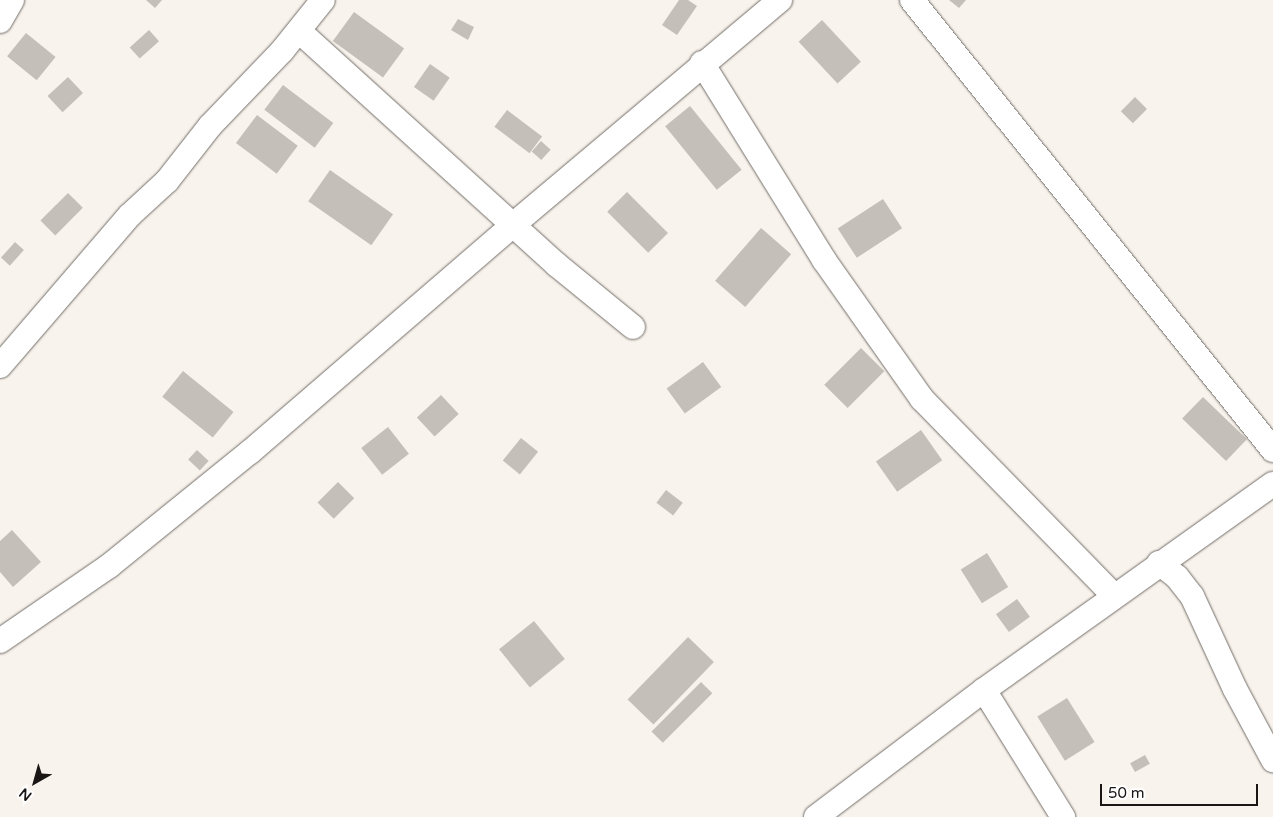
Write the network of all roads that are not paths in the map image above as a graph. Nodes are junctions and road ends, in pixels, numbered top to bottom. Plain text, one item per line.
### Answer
1 (12, 0) edge
2 (323, 0) edge
3 (780, 0) edge
4 (912, 0) edge
5 (0, 21) edge
6 (299, 31) junction
7 (702, 63) junction
8 (514, 224) junction
9 (633, 327) dead end
10 (0, 366) edge
11 (1273, 450) edge
12 (1273, 484) edge
13 (1159, 563) junction
14 (1114, 596) junction
15 (0, 641) edge
16 (984, 690) junction
17 (1273, 760) edge
18 (816, 817) edge
19 (1063, 817) edge

1 - 5 street
2 - 6 street
3 - 7 street
4 - 11 street
6 - 8 street
6 - 10 street
7 - 8 street
7 - 14 street
8 - 9 street
8 - 15 street
12 - 13 street
13 - 14 street
13 - 17 street
14 - 16 street
16 - 18 street
16 - 19 street

